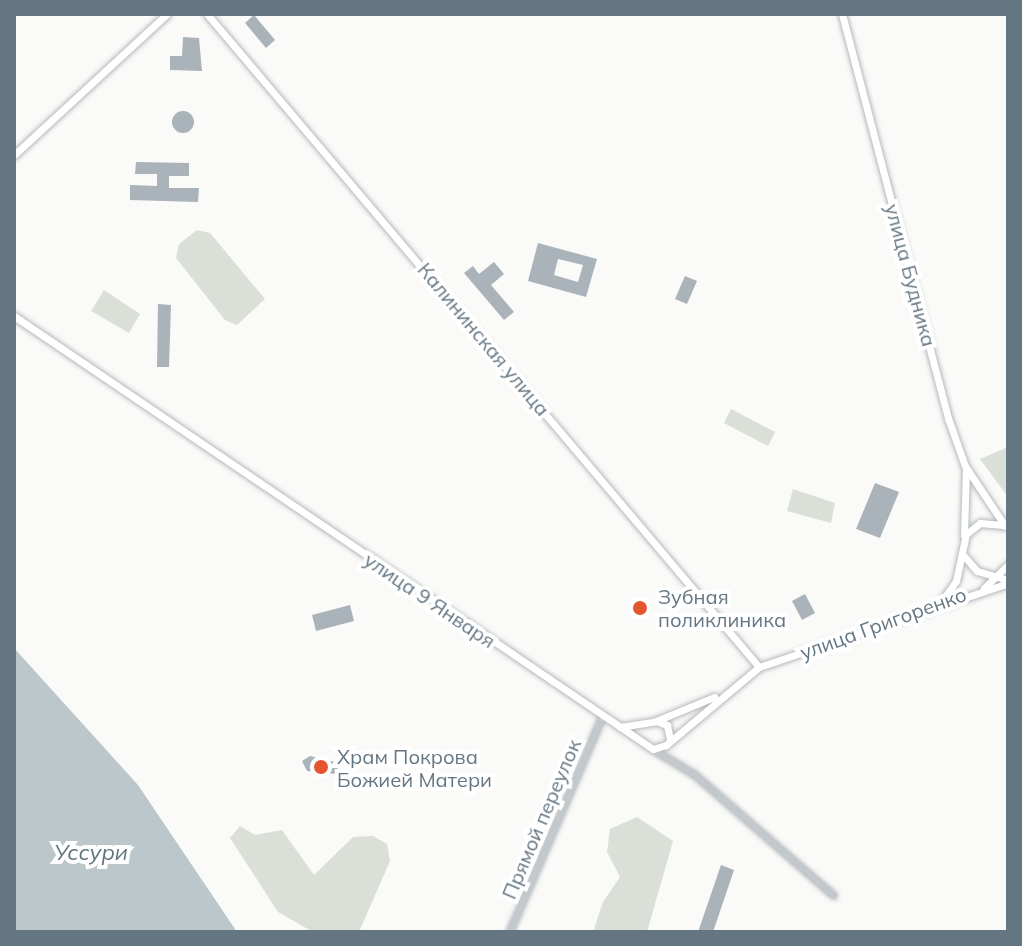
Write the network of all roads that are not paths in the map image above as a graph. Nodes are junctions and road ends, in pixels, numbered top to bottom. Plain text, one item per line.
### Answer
1 (167, 14) edge
2 (207, 14) edge
3 (842, 14) edge
4 (14, 155) edge
5 (14, 316) edge
6 (965, 466) junction
7 (1006, 528) edge
8 (964, 540) junction
9 (963, 550) junction
10 (1008, 565) edge
11 (993, 573) junction
12 (1008, 581) edge
13 (984, 588) junction
14 (940, 602) junction
15 (759, 667) junction
16 (718, 696) junction
17 (602, 718) junction
18 (653, 722) junction
19 (618, 727) junction
20 (669, 741) junction
21 (649, 747) junction
22 (679, 764) junction
23 (834, 896) dead end
24 (510, 932) edge

1 - 4 main road
2 - 15 main road, Калининская улица
3 - 6 main road, улица Будника
5 - 17 main road, улица 9 Января
6 - 7 main road, улица Будника
6 - 8 main road
7 - 8 main road
8 - 9 main road
9 - 11 main road
9 - 14 main road
10 - 11 main road
11 - 12 main road
11 - 13 main road
12 - 13 main road, улица Григоренко
13 - 14 main road, улица Григоренко
14 - 15 main road, улица Григоренко
15 - 16 main road, улица Григоренко
16 - 18 main road
16 - 20 main road
17 - 19 main road, улица 9 Января
17 - 24 street, Прямой переулок
18 - 19 main road
18 - 20 main road
18 - 21 main road
19 - 21 main road, улица 9 Января
20 - 21 main road
20 - 22 street
21 - 22 street, улица 9 Января
22 - 23 street, улица 9 Января

